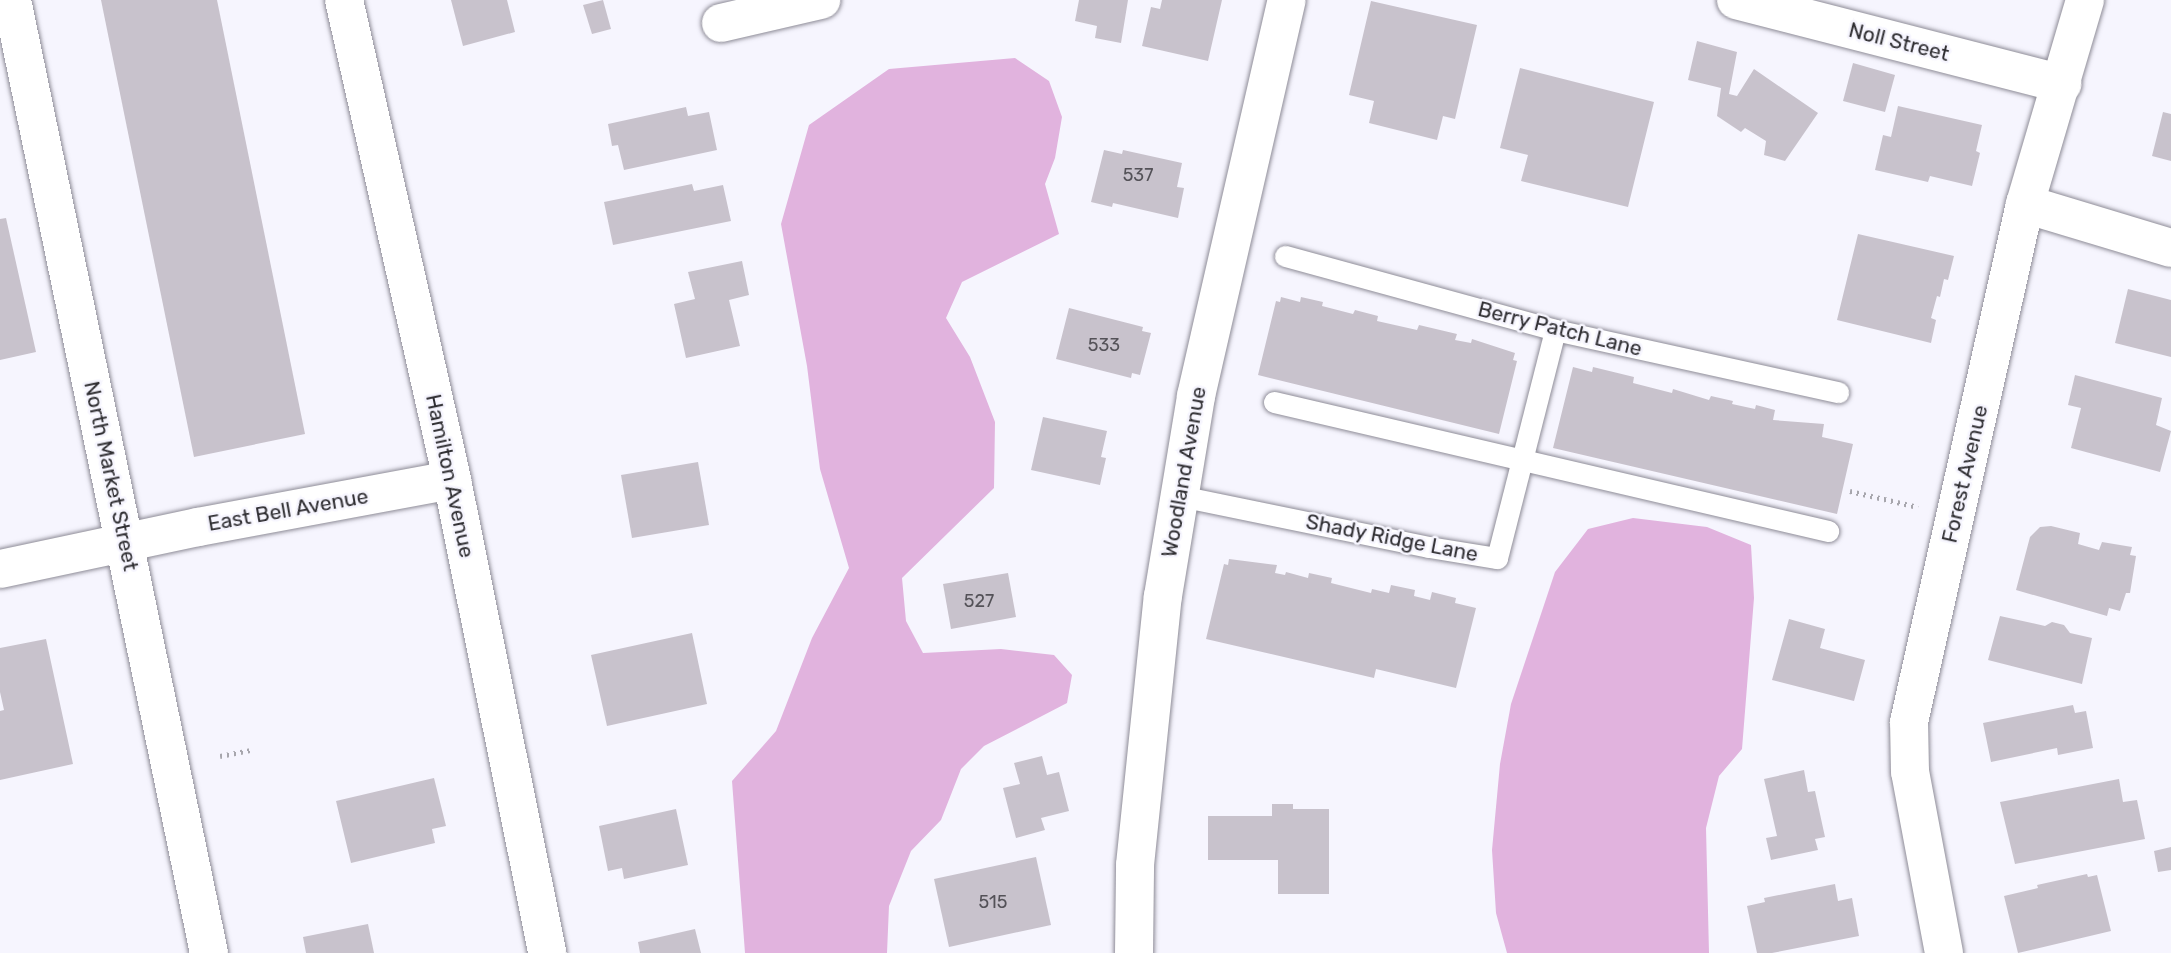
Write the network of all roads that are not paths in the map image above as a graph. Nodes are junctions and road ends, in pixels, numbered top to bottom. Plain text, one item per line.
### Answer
1 (12, 0) edge
2 (344, 0) edge
3 (821, 0) edge
4 (1287, 0) edge
5 (1736, 0) edge
6 (2085, 0) edge
7 (721, 23) dead end
8 (2062, 84) junction
9 (2025, 204) junction
10 (2171, 248) edge
11 (1285, 256) dead end
12 (1555, 330) junction
13 (1838, 393) dead end
14 (1273, 402) dead end
15 (1519, 461) junction
16 (452, 480) junction
17 (1180, 496) junction
18 (1828, 531) dead end
19 (125, 543) junction
20 (0, 569) edge
21 (209, 953) edge
22 (547, 953) edge
23 (1134, 953) edge
24 (1944, 953) edge

1 - 19 street, North Market Street
2 - 16 street, Hamilton Avenue
3 - 7 street
4 - 17 street, Woodland Avenue
5 - 8 street, Noll Street
6 - 8 street, Forest Avenue
8 - 9 street, Forest Avenue
9 - 10 street
9 - 24 street, Forest Avenue
11 - 12 lane, Berry Patch Lane
12 - 13 lane, Berry Patch Lane
12 - 15 lane, Shady Ridge Lane
14 - 15 lane
15 - 17 lane, Shady Ridge Lane
15 - 18 lane
16 - 19 street, East Bell Avenue
16 - 22 street, Hamilton Avenue
17 - 23 street, Woodland Avenue
19 - 20 street, East Bell Avenue
19 - 21 street, North Market Street

